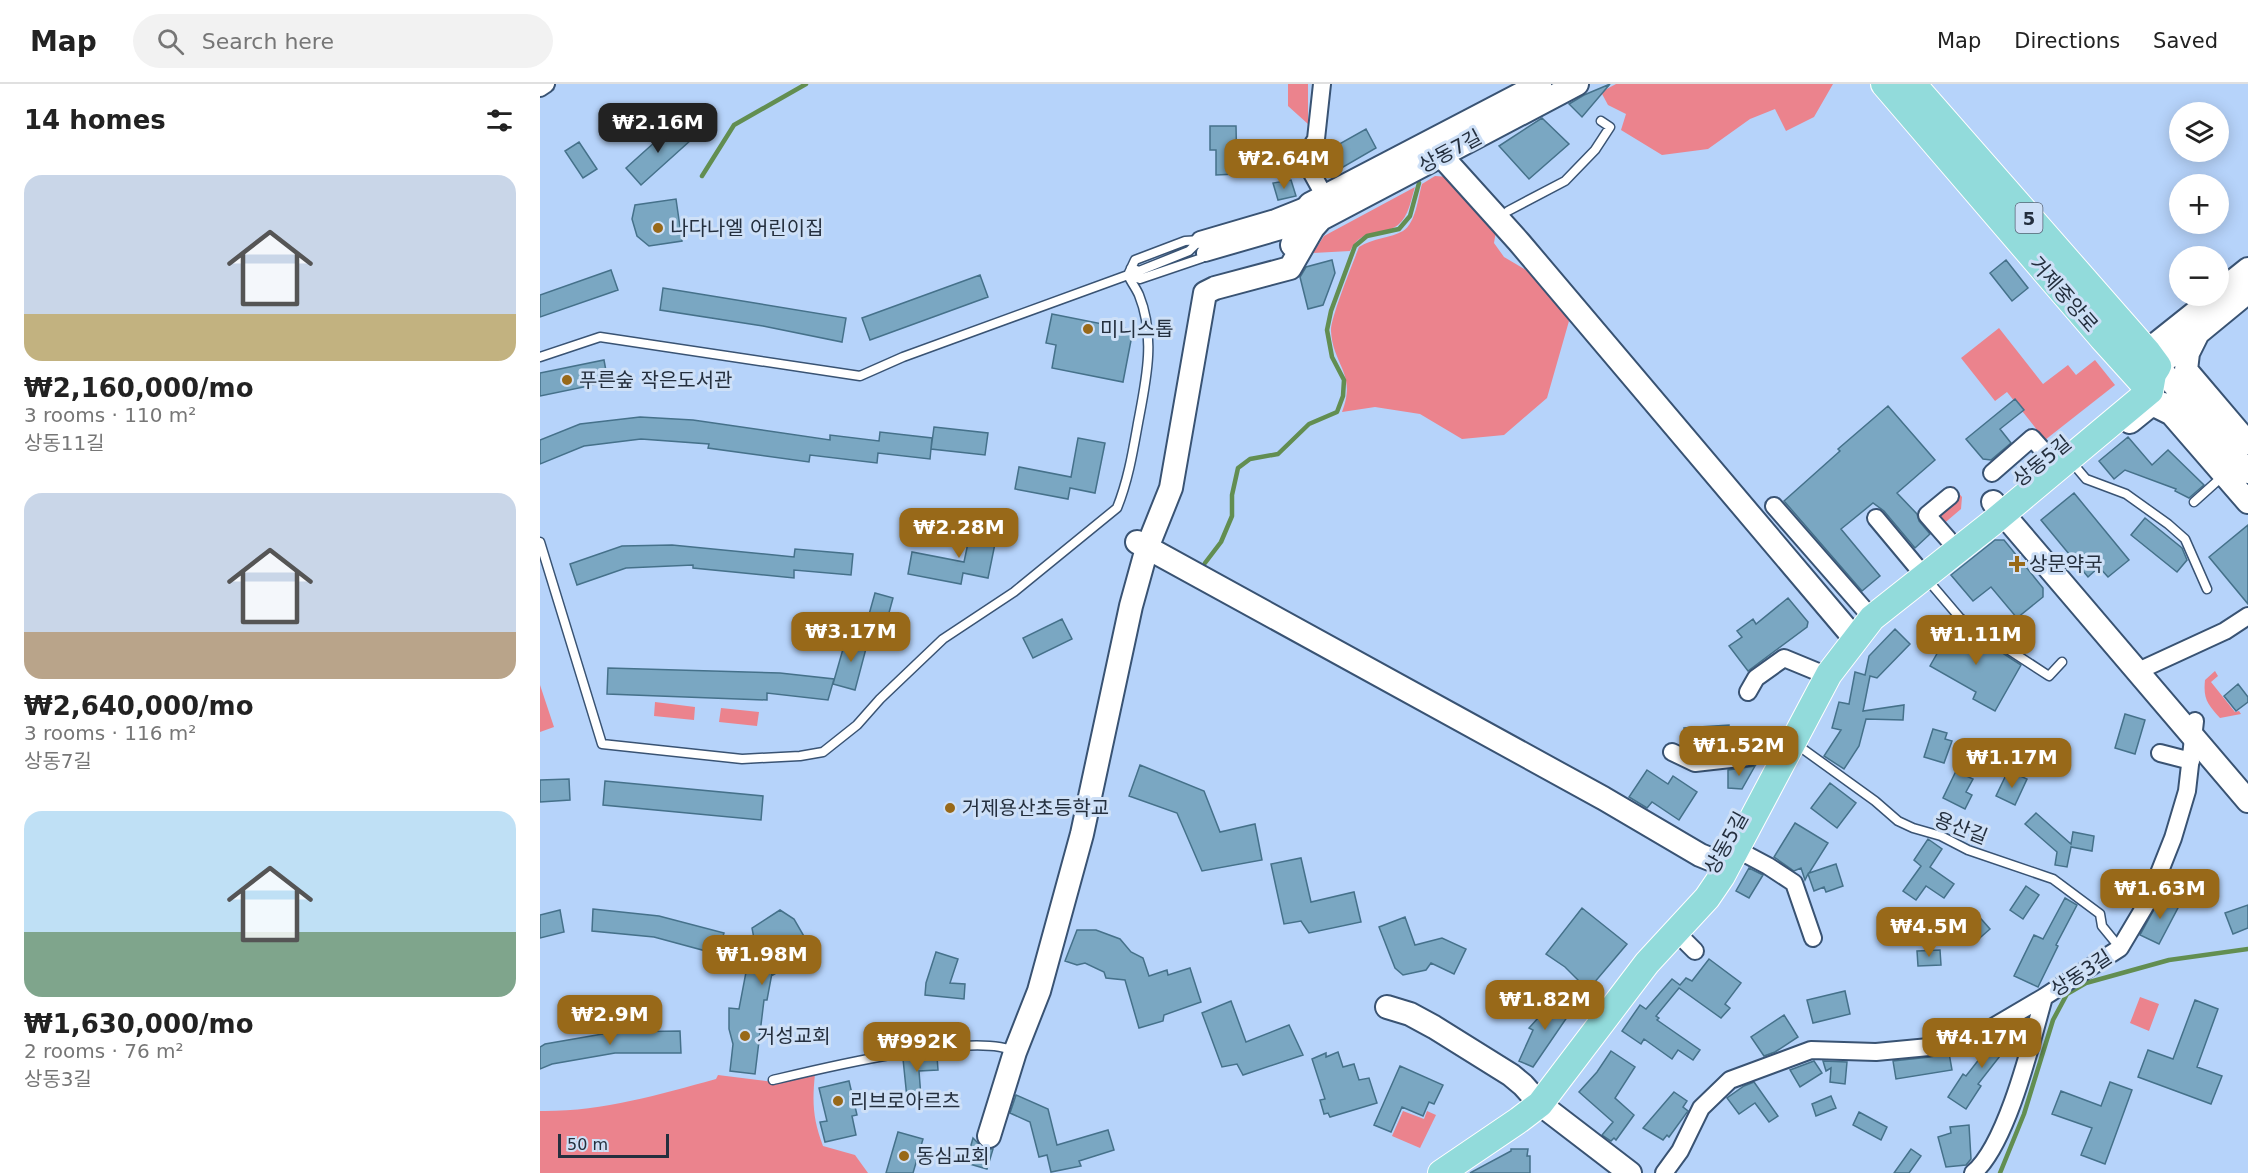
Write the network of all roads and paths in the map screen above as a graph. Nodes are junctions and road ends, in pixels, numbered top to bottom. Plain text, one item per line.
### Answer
1 (546, 84) edge
2 (1322, 84) edge
3 (1540, 84) edge
4 (1577, 84) edge
5 (1870, 84) edge
6 (1884, 84) edge
7 (1913, 84) edge
8 (540, 88) edge
9 (1912, 117) junction
10 (1601, 121) dead end
11 (1432, 142) junction
12 (1319, 206) junction
13 (1508, 211) junction
14 (1298, 227) junction
15 (1267, 236) junction
16 (1203, 246) junction
17 (1283, 263) junction
18 (2248, 269) edge
19 (1129, 271) junction
20 (2229, 284) edge
21 (2248, 292) edge
22 (2206, 306) edge
23 (2201, 330) junction
24 (2102, 338) junction
25 (540, 357) edge
26 (2148, 372) junction
27 (2120, 407) junction
28 (2172, 414) junction
29 (2248, 443) edge
30 (2075, 466) junction
31 (2248, 472) edge
32 (2224, 475) junction
33 (1950, 496) dead end
34 (2003, 500) junction
35 (2194, 502) dead end
36 (2248, 502) edge
37 (1774, 506) dead end
38 (1876, 518) dead end
39 (1948, 539) junction
40 (540, 542) edge
41 (1140, 551) junction
42 (1920, 571) junction
43 (2207, 589) dead end
44 (2248, 616) edge
45 (1857, 624) junction
46 (2248, 628) edge
47 (2062, 662) dead end
48 (1818, 672) junction
49 (2145, 672) junction
50 (1748, 692) dead end
51 (2194, 729) junction
52 (1734, 743) dead end
53 (1777, 748) junction
54 (1672, 752) dead end
55 (2160, 753) dead end
56 (2191, 761) junction
57 (2248, 785) edge
58 (2248, 801) edge
59 (1722, 865) junction
60 (1677, 933) junction
61 (1813, 938) dead end
62 (2120, 948) junction
63 (1695, 951) dead end
64 (2044, 997) junction
65 (1386, 1012) dead end
66 (1010, 1049) junction
67 (773, 1080) dead end
68 (1531, 1103) junction
69 (983, 1134) dead end
70 (1422, 1173) edge
71 (1441, 1173) edge
72 (1610, 1173) edge
73 (1630, 1173) edge
74 (1664, 1173) edge
75 (1973, 1173) edge

1 - 8 street
2 - 12 street
3 - 11 street, 상동7길
4 - 11 street, 상동7길
5 - 9 street
6 - 9 main road, 거제중앙로 / 5
7 - 26 main road, 거제중앙로 / 5
9 - 24 main road, 거제중앙로 / 5
10 - 13 lane
11 - 12 street, 상동7길
11 - 13 street
11 - 45 street
12 - 14 street
12 - 16 street, 상동7길
12 - 17 street, 상동7길
13 - 45 street
14 - 15 street
14 - 17 street
15 - 16 street
15 - 17 street
16 - 19 lane
16 - 19 lane
17 - 41 street
18 - 20 street
19 - 25 lane
19 - 40 lane
21 - 23 street
22 - 26 street
23 - 26 street
23 - 29 street
24 - 26 main road, 거제중앙로 / 5
24 - 27 main road
26 - 27 main road
26 - 28 street, 거제중앙로
26 - 31 street, 거제중앙로
27 - 34 main road, 상동5길
27 - 34 main road, 상동5길
28 - 30 street
28 - 32 street, 거제중앙로
30 - 34 street
30 - 43 lane
32 - 35 lane
32 - 36 street, 거제중앙로
33 - 39 street
34 - 39 main road, 상동5길
34 - 42 main road, 상동5길
34 - 49 street
37 - 45 street
38 - 42 street
39 - 42 main road, 상동5길
41 - 59 street
41 - 66 street
42 - 45 main road, 상동5길
42 - 47 lane
44 - 49 street
45 - 48 main road, 상동5길
45 - 53 main road, 상동5길
46 - 49 street
48 - 50 street
48 - 53 main road, 상동5길
49 - 51 street
51 - 56 street, 상동3길
51 - 57 street
51 - 58 street
52 - 53 street
53 - 54 street
53 - 59 main road, 상동5길
53 - 62 lane, 용산길
55 - 56 street
56 - 62 street, 상동3길
59 - 60 main road, 상동5길
59 - 61 street
59 - 68 main road, 상동5길
60 - 63 street
60 - 68 main road, 상동5길
62 - 64 street, 상동3길
64 - 74 street
64 - 75 street, 상동3길
65 - 68 street
66 - 67 lane
66 - 69 street
68 - 70 main road, 상동5길
68 - 71 main road, 상동5길
68 - 72 street
68 - 73 street

